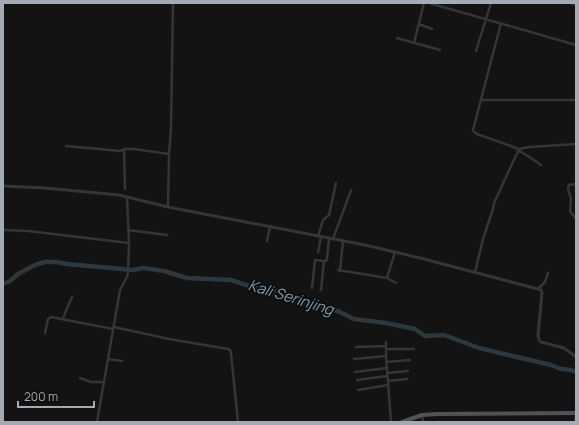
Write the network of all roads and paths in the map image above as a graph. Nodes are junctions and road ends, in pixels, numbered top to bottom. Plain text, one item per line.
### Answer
1 (173, 3) edge
2 (424, 3) edge
3 (429, 3) edge
4 (491, 3) edge
5 (571, 3) edge
6 (576, 5) edge
7 (486, 19) junction
8 (501, 23) junction
9 (419, 24) junction
10 (432, 29) dead end
11 (397, 38) dead end
12 (414, 43) junction
13 (576, 45) edge
14 (440, 50) dead end
15 (476, 51) dead end
16 (481, 100) junction
17 (576, 100) edge
18 (576, 144) edge
19 (66, 146) dead end
20 (124, 149) junction
21 (519, 150) junction
22 (169, 154) junction
23 (541, 165) dead end
24 (336, 183) dead end
25 (576, 184) edge
26 (3, 186) edge
27 (125, 190) dead end
28 (351, 190) dead end
29 (128, 197) junction
30 (168, 207) junction
31 (576, 219) edge
32 (270, 227) junction
33 (3, 230) edge
34 (128, 230) junction
35 (167, 235) dead end
36 (320, 237) junction
37 (331, 239) junction
38 (267, 241) dead end
39 (343, 241) junction
40 (129, 243) junction
41 (318, 252) dead end
42 (395, 252) junction
43 (324, 261) junction
44 (475, 272) junction
45 (548, 273) dead end
46 (387, 278) junction
47 (396, 283) dead end
48 (312, 288) dead end
49 (538, 289) junction
50 (321, 290) dead end
51 (72, 296) dead end
52 (63, 319) junction
53 (114, 328) junction
54 (44, 333) dead end
55 (386, 342) dead end
56 (356, 347) dead end
57 (386, 348) junction
58 (414, 349) dead end
59 (386, 356) junction
60 (576, 357) edge
61 (108, 359) junction
62 (354, 359) dead end
63 (410, 360) dead end
64 (122, 361) dead end
65 (386, 362) junction
66 (387, 368) junction
67 (408, 371) dead end
68 (355, 372) dead end
69 (387, 374) junction
70 (80, 378) dead end
71 (407, 379) dead end
72 (357, 380) dead end
73 (388, 381) junction
74 (104, 382) junction
75 (388, 385) junction
76 (358, 390) dead end
77 (422, 415) junction
78 (576, 415) edge
79 (97, 422) edge
80 (238, 422) edge
81 (391, 422) edge
82 (402, 422) edge
83 (423, 422) edge
84 (575, 422) edge

1 - 22 street
2 - 9 street
3 - 7 street
4 - 7 street
5 - 6 street
7 - 8 street
7 - 15 street
8 - 13 street
8 - 16 street
9 - 10 street
9 - 12 street
11 - 12 street
12 - 14 street
16 - 17 street
16 - 21 street
18 - 21 street
19 - 20 street
20 - 22 street
20 - 27 street
21 - 23 street
21 - 44 street
22 - 30 street
24 - 36 street
25 - 31 street
26 - 29 street
28 - 37 street
29 - 30 street
29 - 34 street
30 - 32 street
32 - 36 street
32 - 38 street
33 - 40 street
34 - 35 street
34 - 40 street
36 - 37 street
36 - 41 street
37 - 39 street
37 - 43 street
39 - 42 street
39 - 46 street
40 - 53 street
42 - 44 street
42 - 46 street
43 - 48 street
43 - 50 street
44 - 49 street
45 - 49 street
46 - 47 street
49 - 60 street
51 - 52 street
52 - 53 street
52 - 54 street
53 - 61 street
53 - 80 street
55 - 57 street
56 - 57 street
57 - 58 street
57 - 59 street
59 - 62 street
59 - 65 street
61 - 64 street
61 - 74 street
63 - 65 street
65 - 66 street
66 - 68 street
66 - 69 street
67 - 69 street
69 - 72 street
69 - 73 street
70 - 74 street
71 - 73 street
73 - 75 street
74 - 79 street
75 - 76 street
75 - 81 street
77 - 78 main road
77 - 82 main road
77 - 83 street
78 - 84 street

